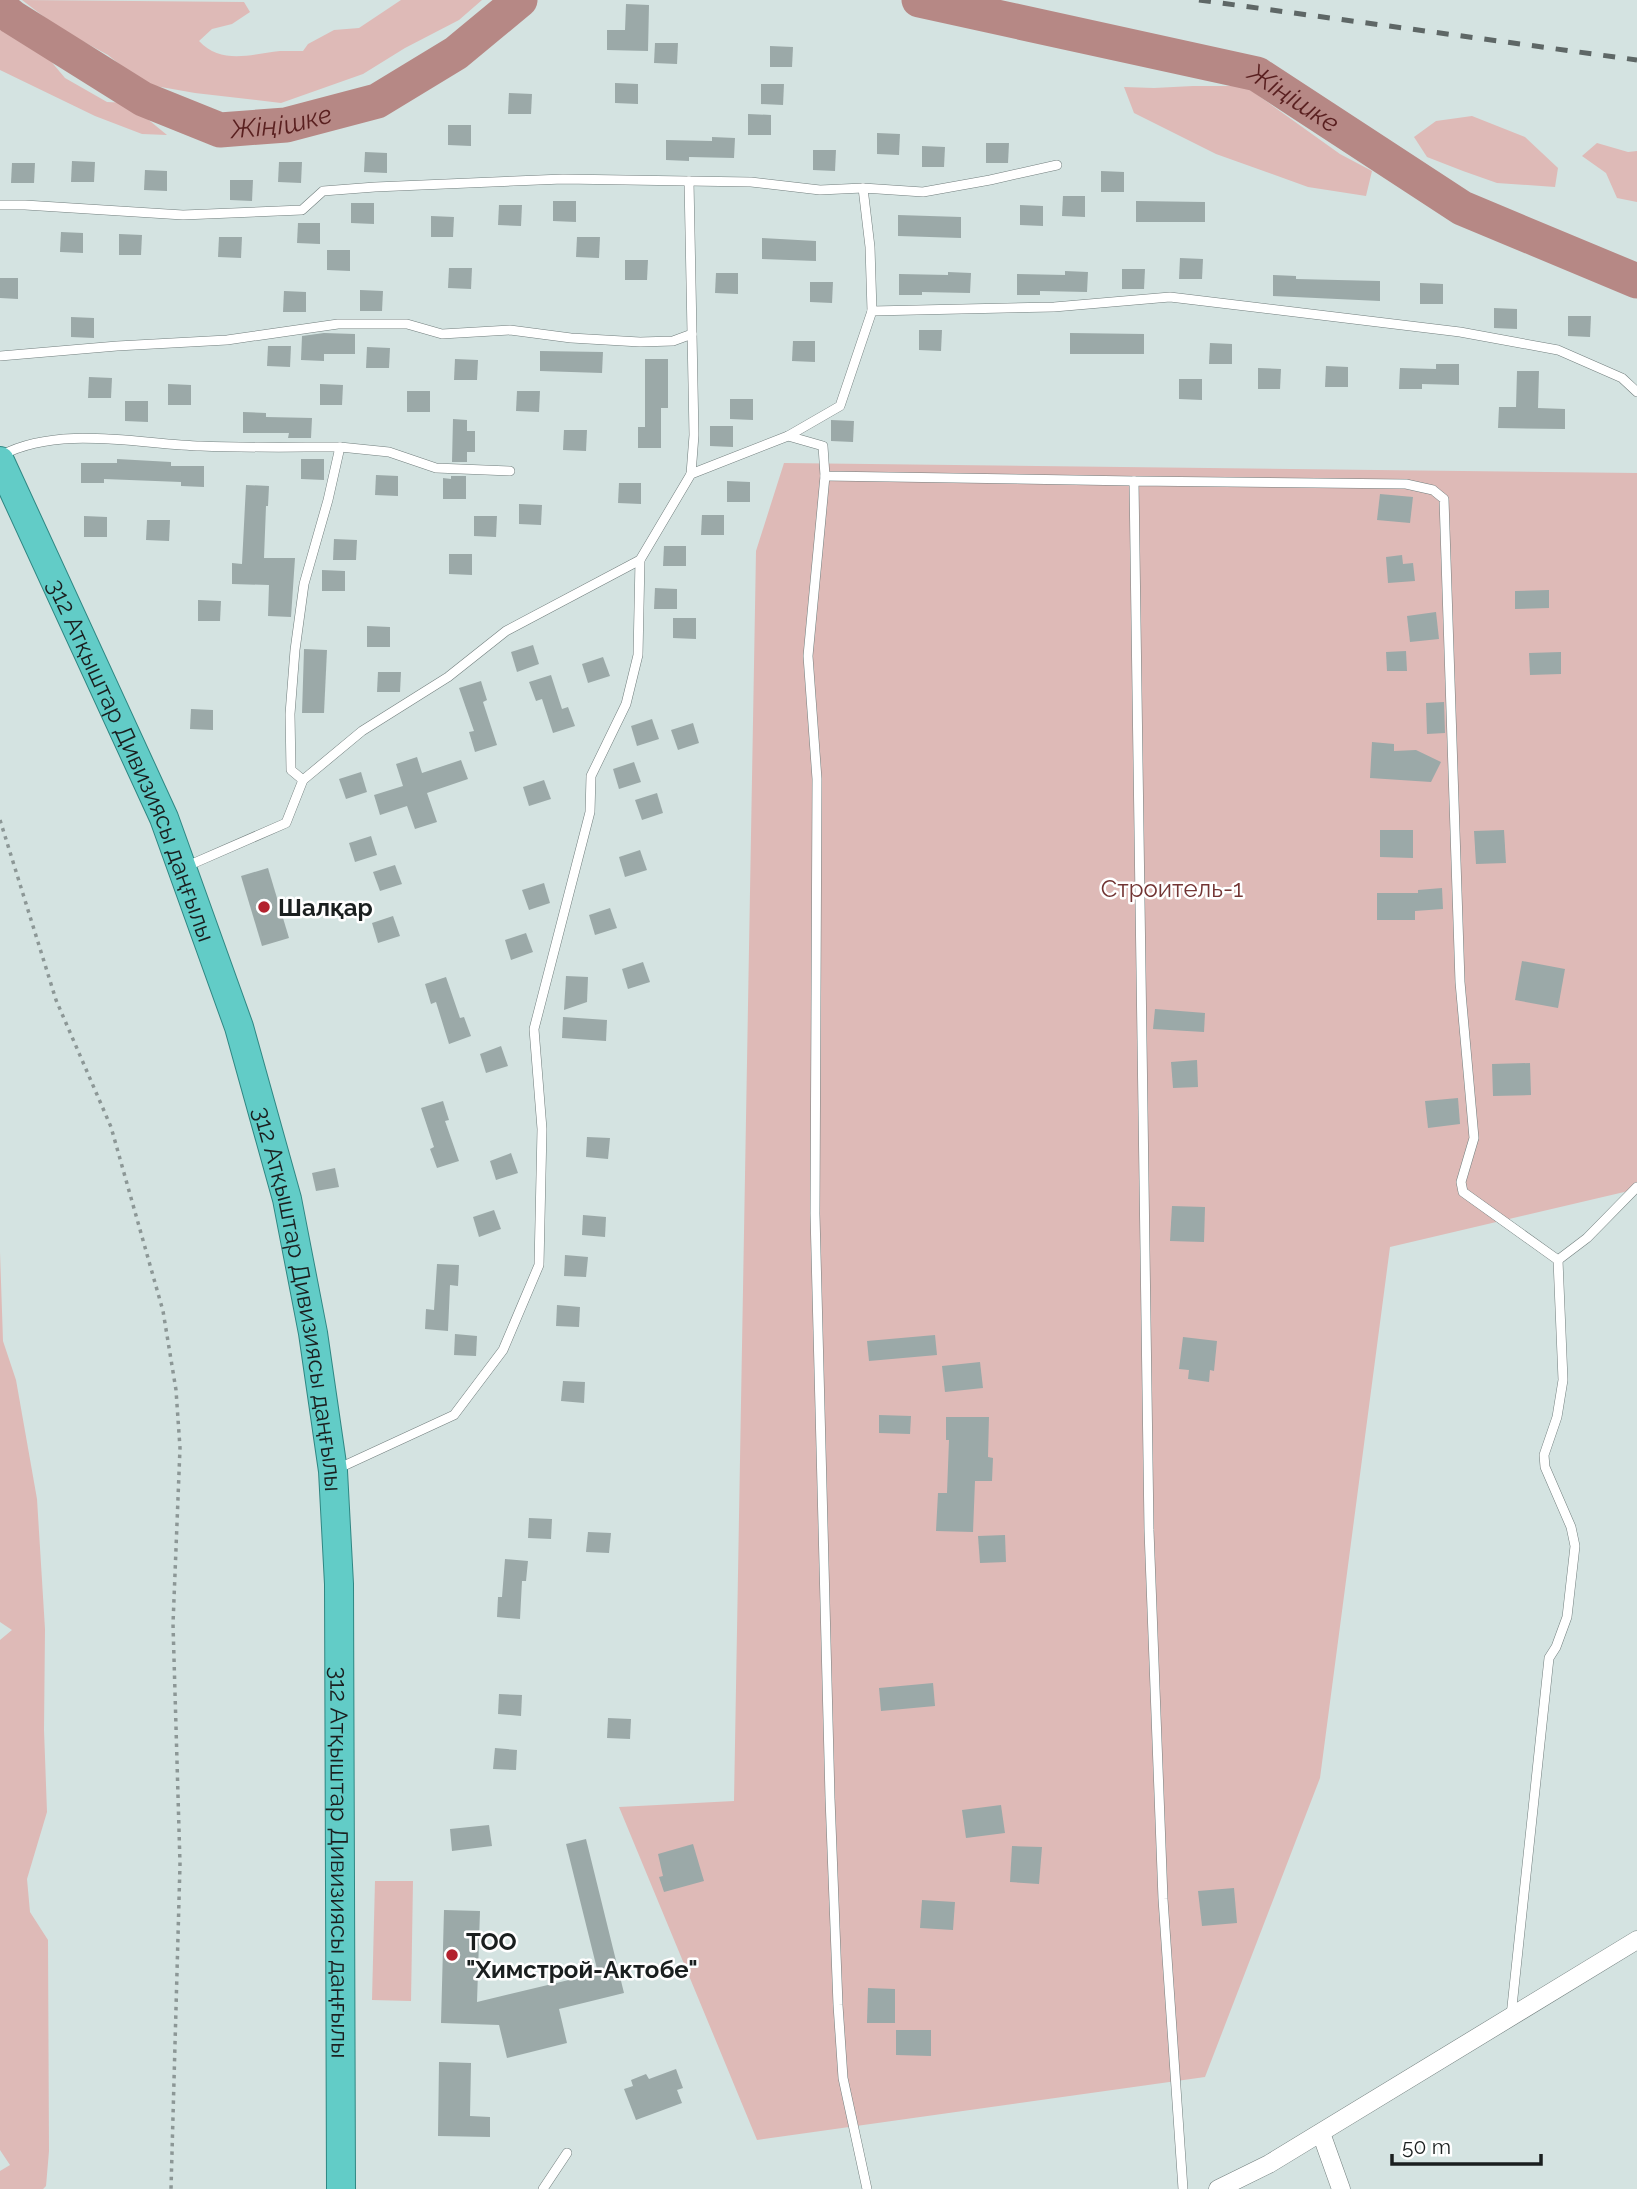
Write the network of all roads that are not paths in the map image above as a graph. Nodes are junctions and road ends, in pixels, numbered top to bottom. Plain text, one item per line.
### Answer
1 (1057, 165) dead end
2 (689, 181) junction
3 (863, 188) junction
4 (0, 205) edge
5 (872, 311) junction
6 (692, 334) junction
7 (0, 356) edge
8 (1637, 392) edge
9 (788, 436) junction
10 (340, 447) junction
11 (0, 458) edge
12 (510, 471) dead end
13 (691, 474) junction
14 (825, 476) junction
15 (1135, 481) junction
16 (640, 560) junction
17 (303, 780) junction
18 (183, 868) junction
19 (1637, 1187) edge
20 (1558, 1260) junction
21 (333, 1471) junction
22 (1637, 1940) edge
23 (1511, 2016) junction
24 (1321, 2133) junction
25 (567, 2153) dead end
26 (341, 2189) edge
27 (543, 2189) edge
28 (867, 2189) edge
29 (1183, 2189) edge
30 (1218, 2189) edge
31 (1341, 2189) edge

1 - 3 lane
2 - 3 lane
2 - 4 lane
2 - 6 lane
3 - 5 lane
5 - 8 lane
5 - 9 lane
6 - 7 lane
6 - 13 lane
9 - 13 lane
9 - 14 lane
10 - 11 lane
10 - 12 lane
10 - 17 lane
11 - 18 highway, 312 Атқыштар Дивизиясы даңғылы
13 - 16 lane
14 - 15 lane
14 - 28 lane
15 - 20 lane
15 - 29 lane
16 - 17 lane
16 - 21 lane
17 - 18 lane
18 - 21 highway, 312 Атқыштар Дивизиясы даңғылы
19 - 20 lane
20 - 23 lane
21 - 26 highway, 312 Атқыштар Дивизиясы даңғылы
22 - 23 street
23 - 24 street
24 - 30 street
24 - 31 street
25 - 27 lane

